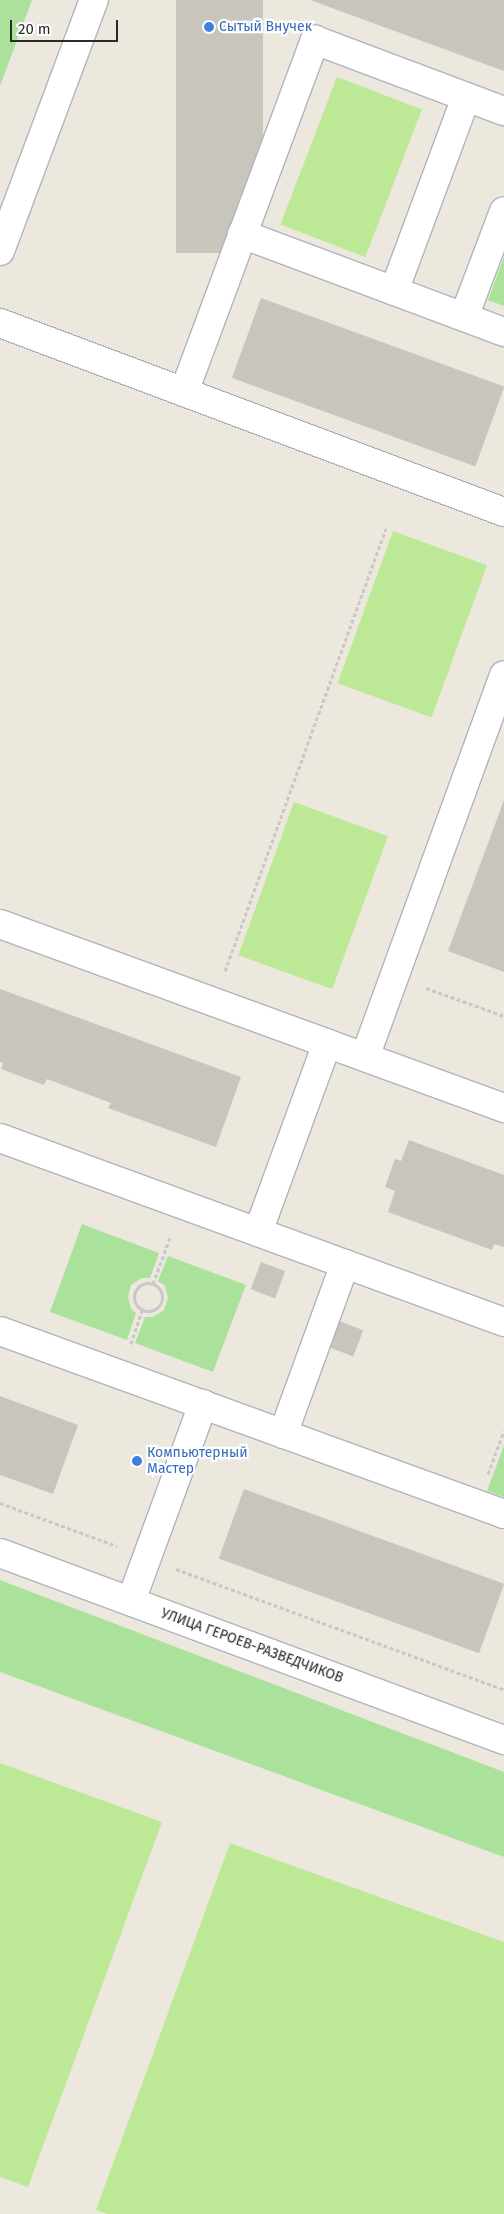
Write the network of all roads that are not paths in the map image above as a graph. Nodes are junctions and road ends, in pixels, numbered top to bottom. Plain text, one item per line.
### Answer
1 (94, 0) edge
2 (466, 97) junction
3 (504, 111) edge
4 (504, 211) edge
5 (242, 234) junction
6 (0, 252) edge
7 (394, 291) junction
8 (464, 317) junction
9 (0, 323) edge
10 (504, 332) edge
11 (184, 392) junction
12 (504, 512) edge
13 (504, 676) edge
14 (0, 924) edge
15 (327, 1043) junction
16 (365, 1057) junction
17 (504, 1108) edge
18 (0, 1138) edge
19 (258, 1232) junction
20 (345, 1264) junction
21 (504, 1322) edge
22 (0, 1330) edge
23 (203, 1404) junction
24 (283, 1434) junction
25 (504, 1514) edge
26 (0, 1553) edge
27 (131, 1601) junction
28 (504, 1740) edge

1 - 6 street
2 - 3 street
2 - 5 street
2 - 7 street
4 - 8 street
5 - 7 street
5 - 11 street
7 - 8 street
8 - 10 street
9 - 11 street
11 - 12 street
13 - 16 street
14 - 15 street
15 - 16 street
15 - 19 street
16 - 17 street
18 - 19 street
19 - 20 street
20 - 21 street
20 - 24 street
22 - 23 street
23 - 24 street
23 - 27 street
24 - 25 street
26 - 27 street, УЛИЦА ГЕРОЕВ-РАЗВЕДЧИКОВ
27 - 28 street, УЛИЦА ГЕРОЕВ-РАЗВЕДЧИКОВ

